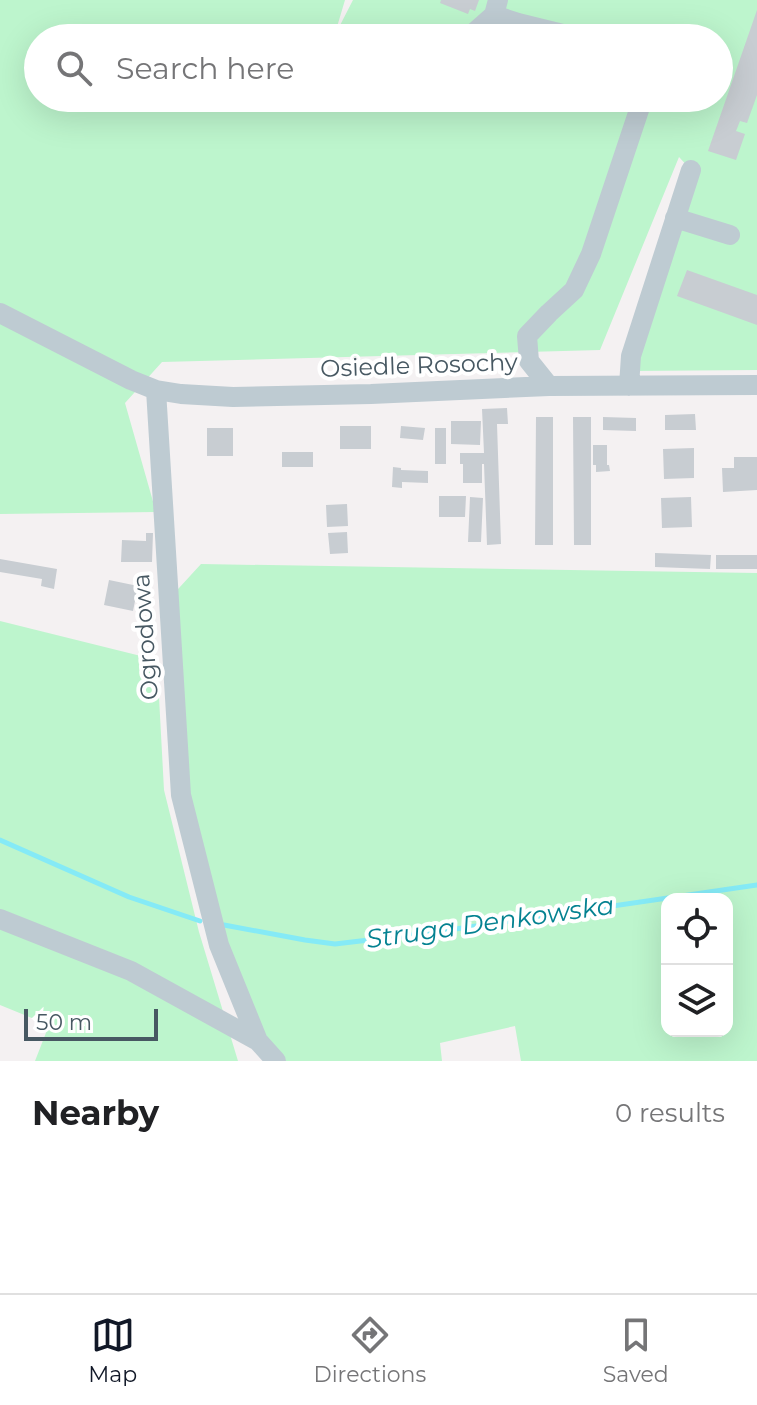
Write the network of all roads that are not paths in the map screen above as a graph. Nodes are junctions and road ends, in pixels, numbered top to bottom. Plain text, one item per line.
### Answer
1 (496, 7) edge
2 (481, 24) edge
3 (522, 24) edge
4 (638, 112) edge
5 (691, 170) dead end
6 (675, 218) junction
7 (730, 235) dead end
8 (0, 313) edge
9 (757, 385) edge
10 (549, 386) junction
11 (629, 386) junction
12 (156, 390) junction
13 (0, 919) edge
14 (258, 1041) junction
15 (276, 1061) edge

1 - 2 street
1 - 3 street
4 - 10 street, Osiedle Rosochy
5 - 6 street
6 - 7 street
6 - 11 street
8 - 12 street
9 - 11 street
10 - 11 street
10 - 12 street, Osiedle Rosochy
12 - 14 street, Ogrodowa
13 - 14 street
14 - 15 street

